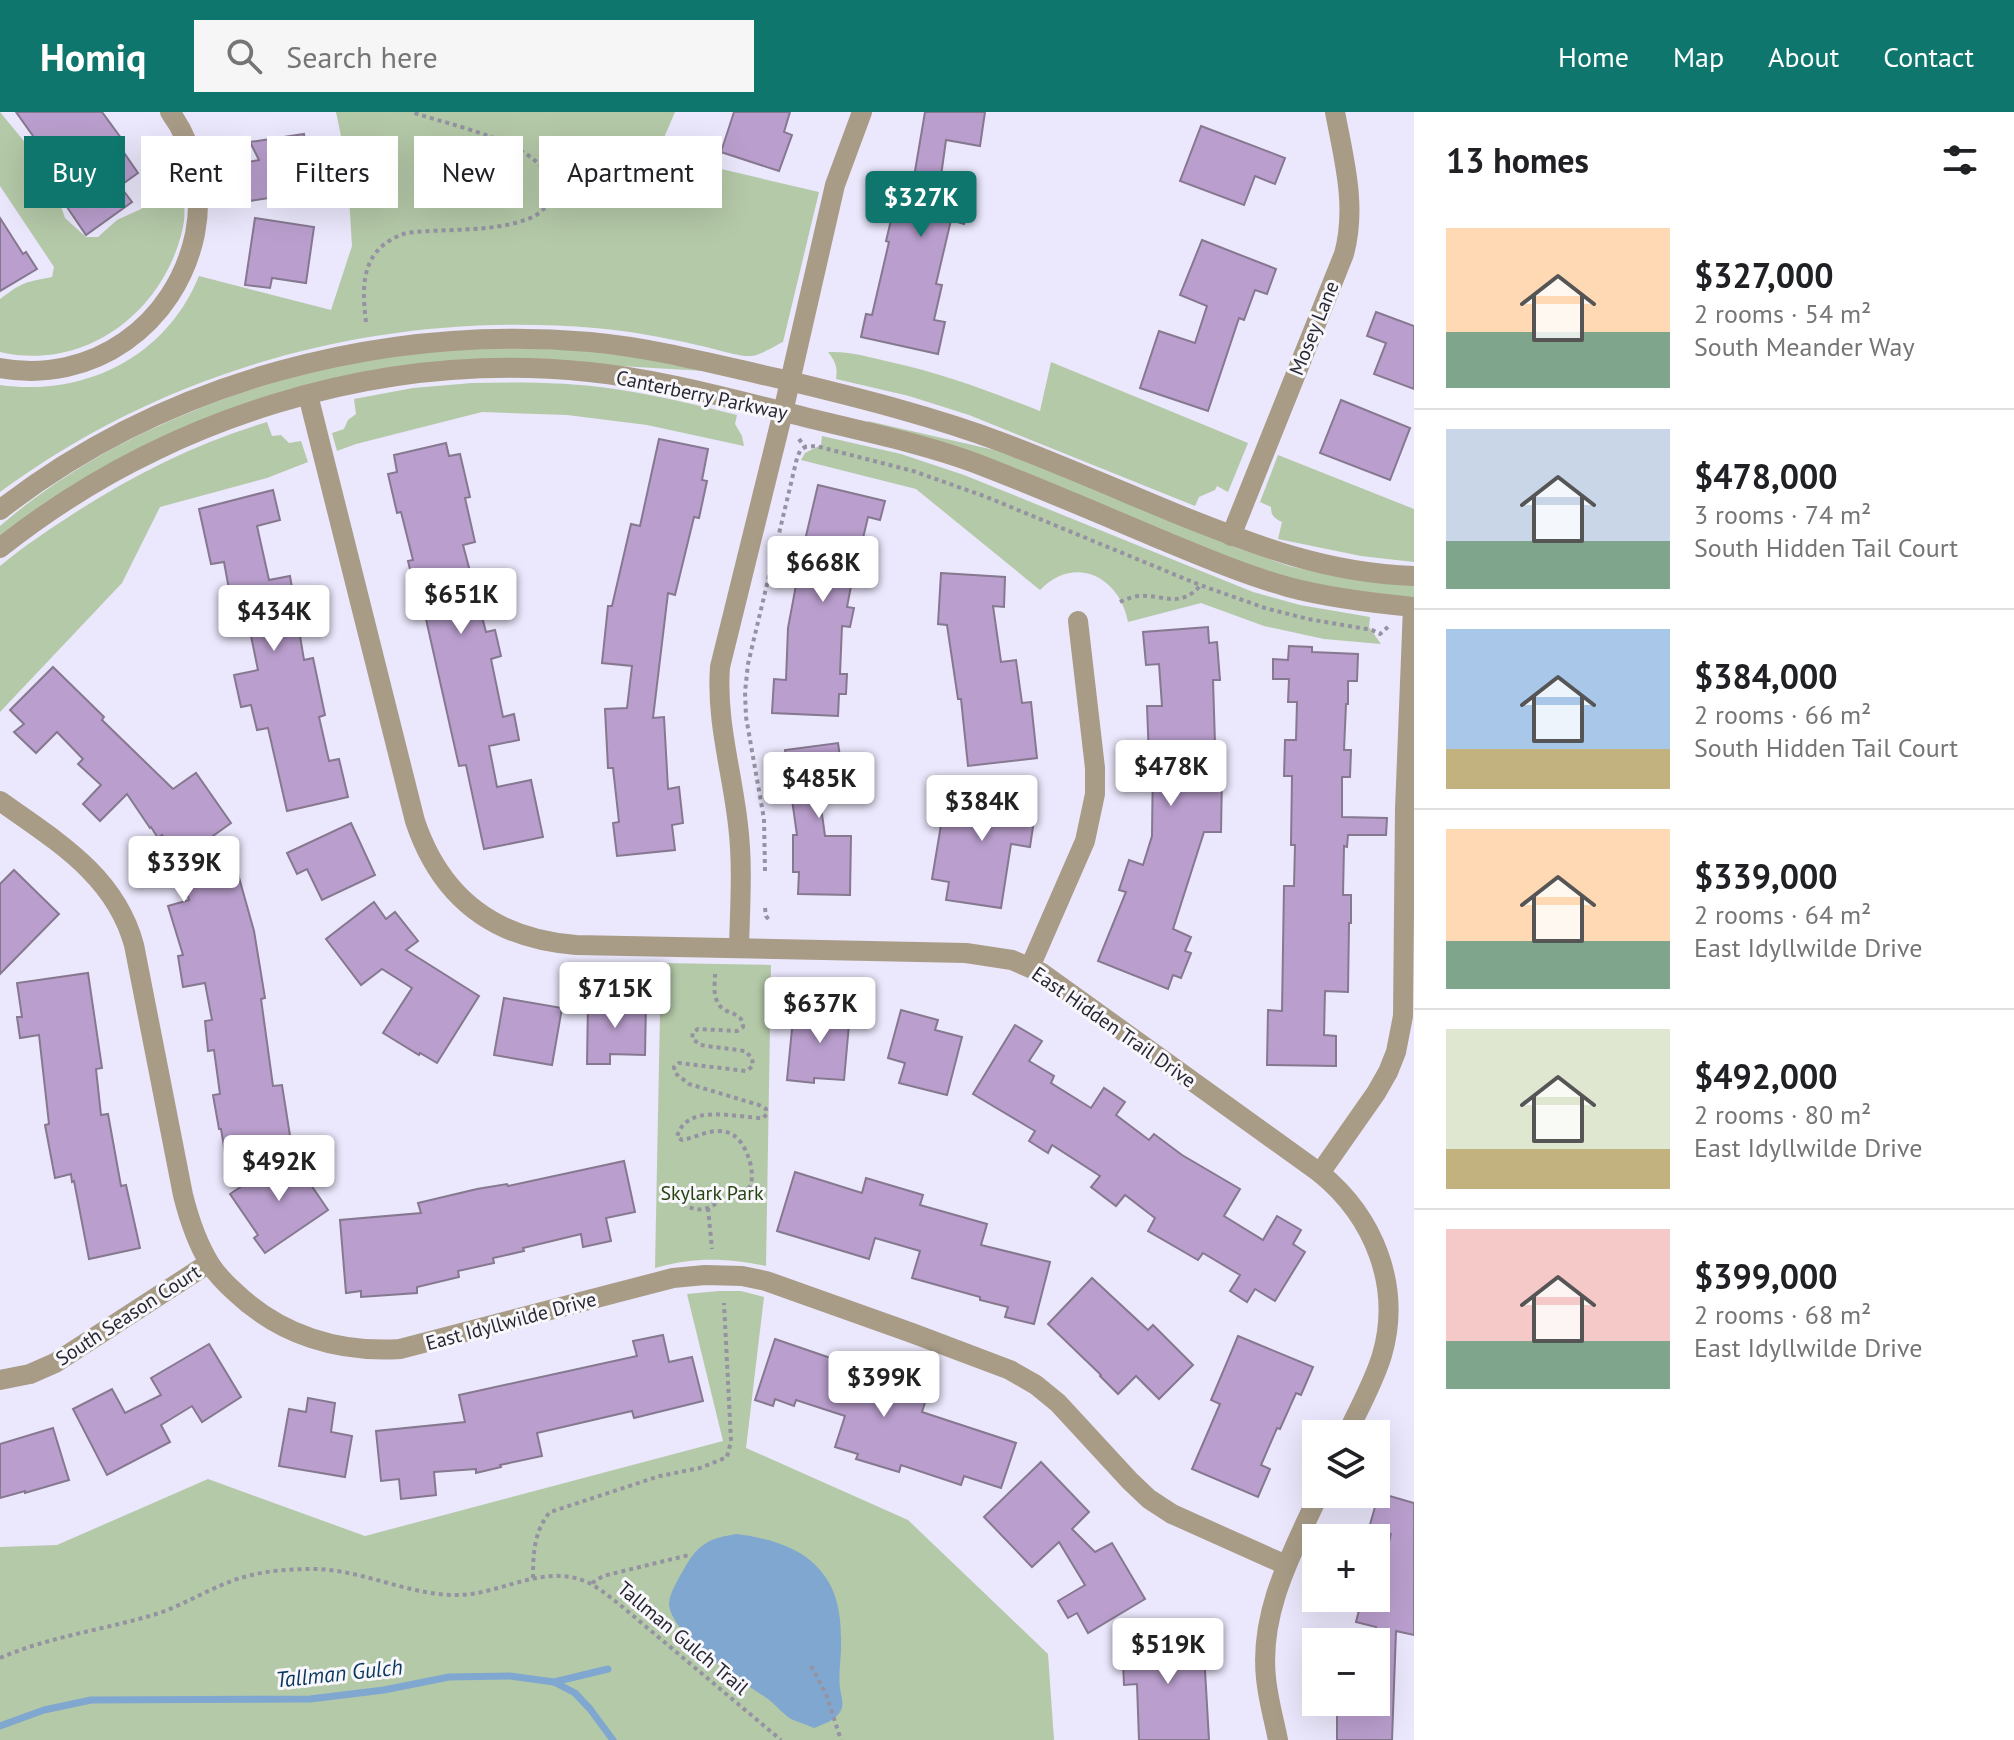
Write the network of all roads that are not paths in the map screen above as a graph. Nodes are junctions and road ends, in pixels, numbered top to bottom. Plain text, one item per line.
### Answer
1 (170, 112) edge
2 (862, 112) edge
3 (1335, 112) edge
4 (0, 368) edge
5 (790, 381) junction
6 (308, 395) junction
7 (783, 412) junction
8 (0, 510) edge
9 (1231, 536) junction
10 (0, 548) edge
11 (1414, 576) edge
12 (1414, 607) edge
13 (1078, 621) dead end
14 (0, 801) edge
15 (739, 948) junction
16 (1030, 967) junction
17 (1320, 1173) junction
18 (209, 1263) junction
19 (0, 1380) edge
20 (1353, 1420) edge
21 (1312, 1508) edge
22 (1286, 1565) junction
23 (1278, 1740) edge

1 - 4 street
2 - 5 street
3 - 9 street, Mosey Lane
5 - 7 street
5 - 8 street, Canterberry Parkway
5 - 9 street, Canterberry Parkway
6 - 7 street, Canterberry Parkway
6 - 10 street, Canterberry Parkway
6 - 15 street, East Hidden Trail Drive
7 - 12 street, Canterberry Parkway
7 - 15 street
9 - 11 street, Canterberry Parkway
12 - 17 street
13 - 16 street
14 - 18 street, East Idyllwilde Drive
15 - 16 street, East Hidden Trail Drive
16 - 17 street, East Hidden Trail Drive
17 - 20 street, East Hidden Trail Drive
18 - 19 street, South Season Court
18 - 22 street, East Idyllwilde Drive
21 - 22 street
22 - 23 street

